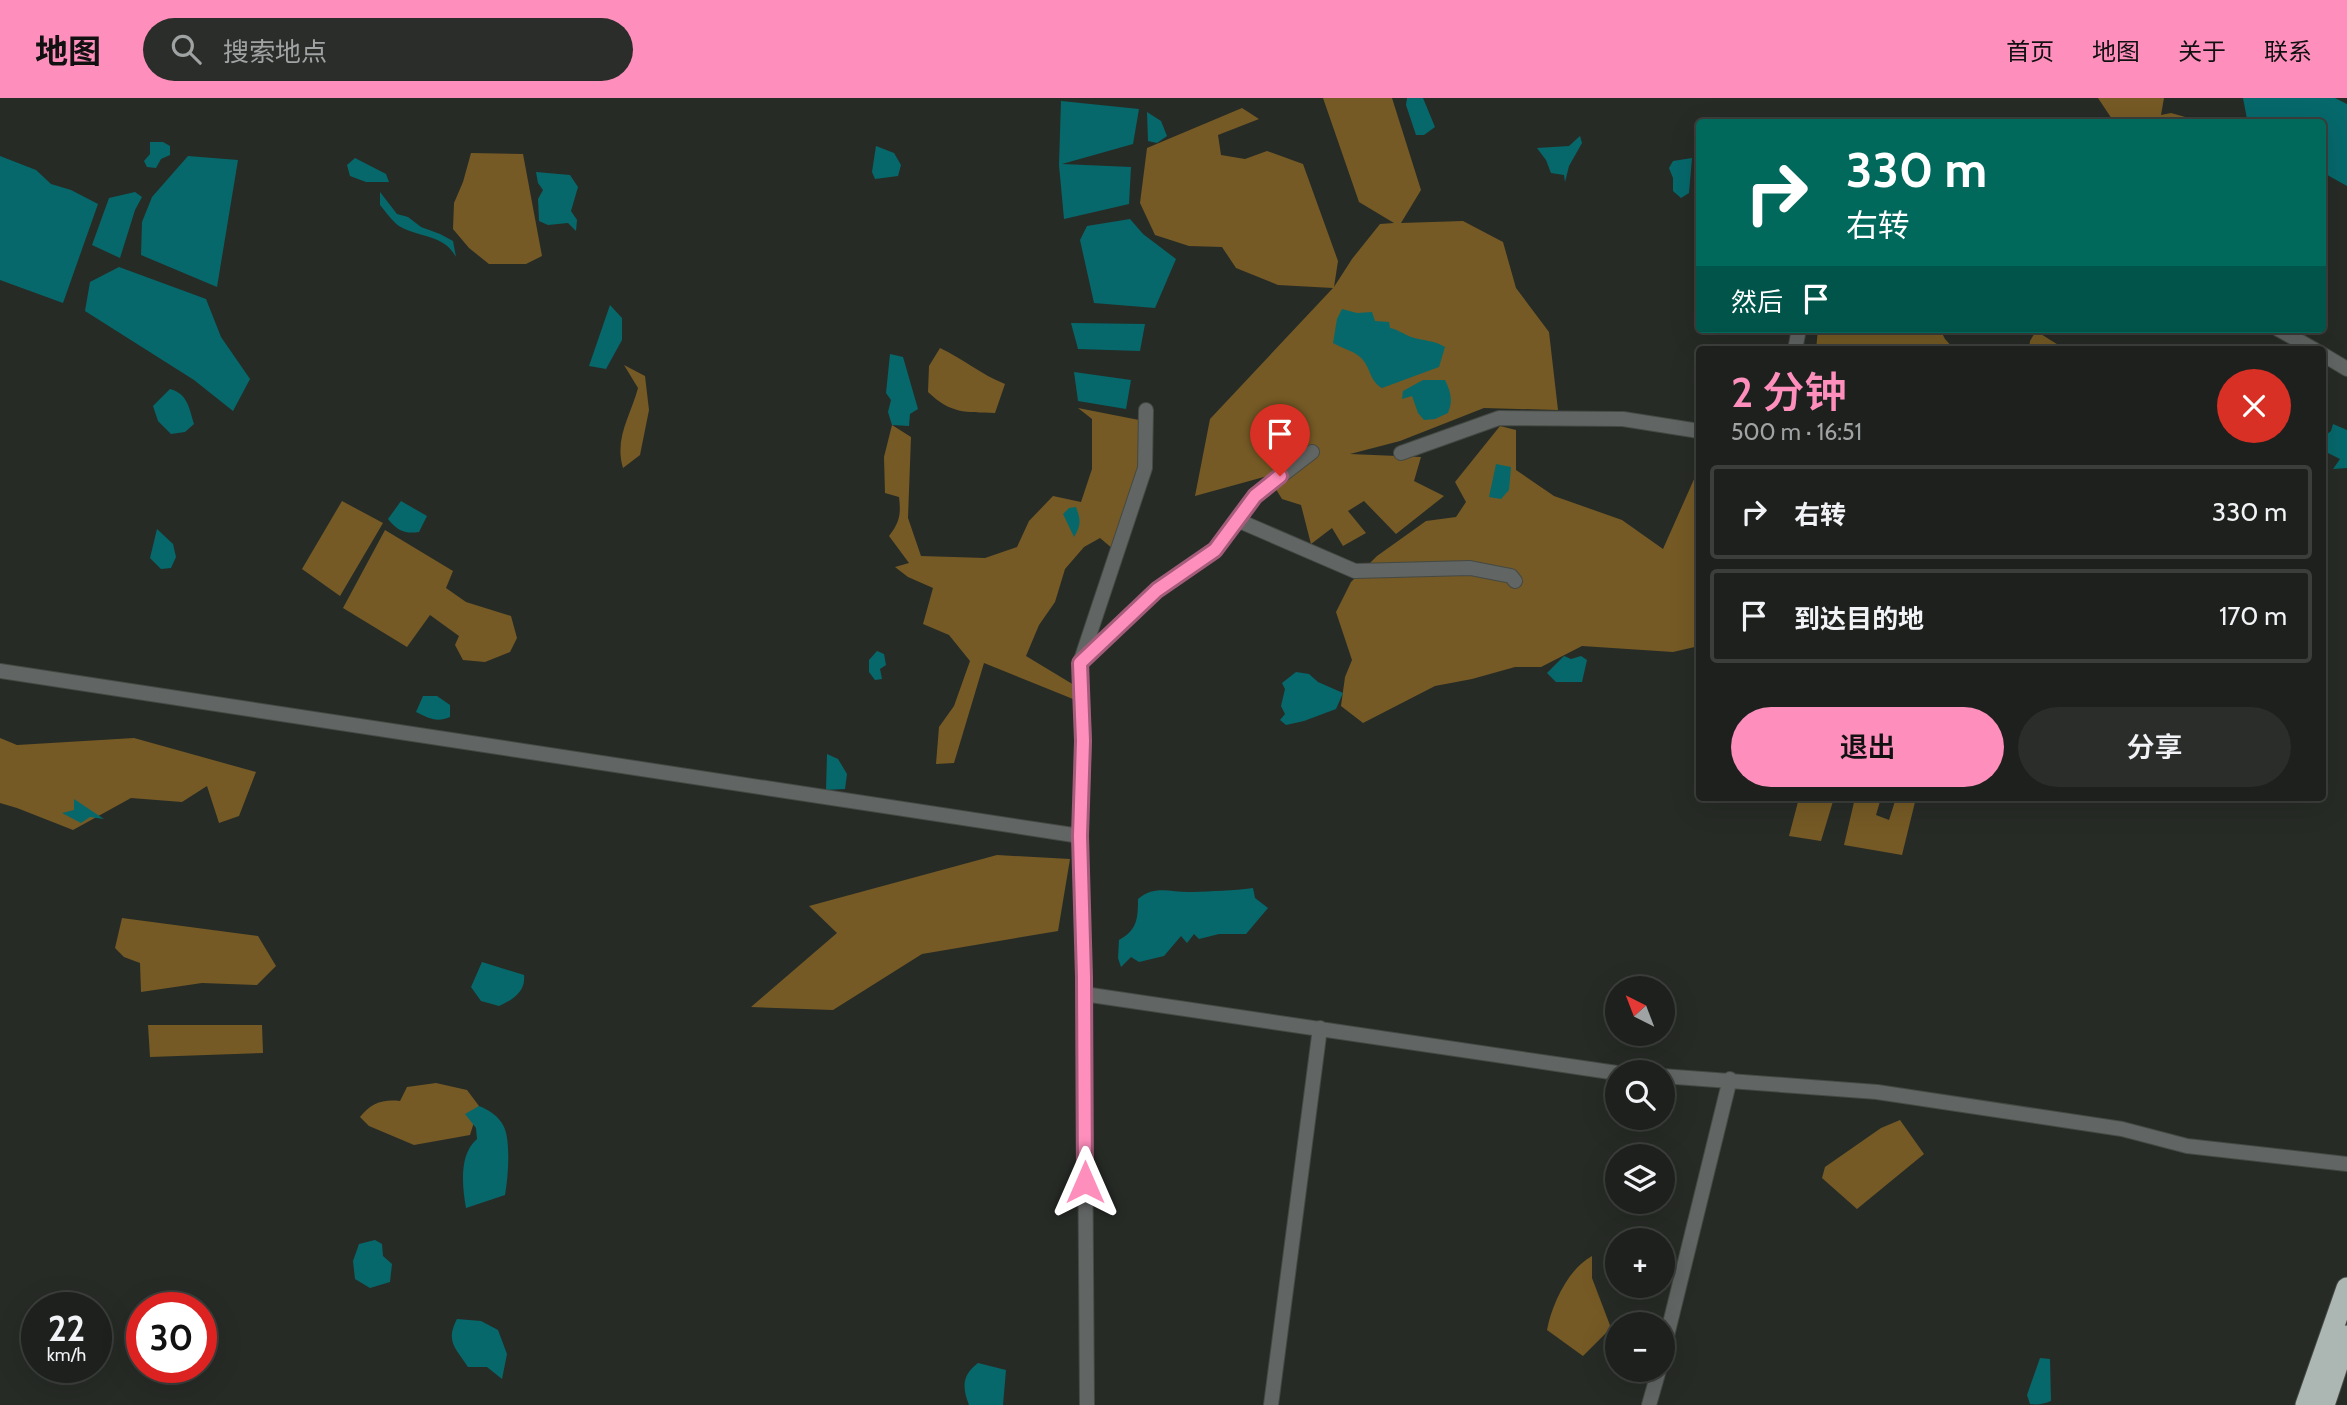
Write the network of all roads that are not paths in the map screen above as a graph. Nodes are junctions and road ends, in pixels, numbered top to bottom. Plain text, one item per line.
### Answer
1 (2285, 333) edge
2 (2308, 346) edge
3 (2326, 356) edge
4 (2347, 369) edge
5 (1146, 410) dead end
6 (1696, 431) edge
7 (1312, 452) dead end
8 (1401, 453) dead end
9 (1237, 520) junction
10 (1515, 581) dead end
11 (1080, 663) junction
12 (0, 671) edge
13 (1080, 836) junction
14 (1084, 994) junction
15 (1321, 1028) junction
16 (1605, 1071) edge
17 (1675, 1077) edge
18 (1730, 1079) junction
19 (2347, 1164) edge
20 (2347, 1289) edge
21 (1673, 1312) edge
22 (2347, 1336) edge
23 (1656, 1382) edge
24 (1087, 1405) edge
25 (1271, 1405) edge
26 (1649, 1405) edge
27 (2306, 1405) edge
28 (2324, 1405) edge

1 - 2 street
3 - 4 street
5 - 11 street
6 - 8 street
7 - 9 street
9 - 10 street
9 - 11 street
11 - 13 street
12 - 13 street
13 - 14 street
14 - 15 street
14 - 24 street
15 - 16 street
15 - 25 street
17 - 18 street
18 - 19 street
18 - 21 street
20 - 27 highway
22 - 28 highway
23 - 26 street

